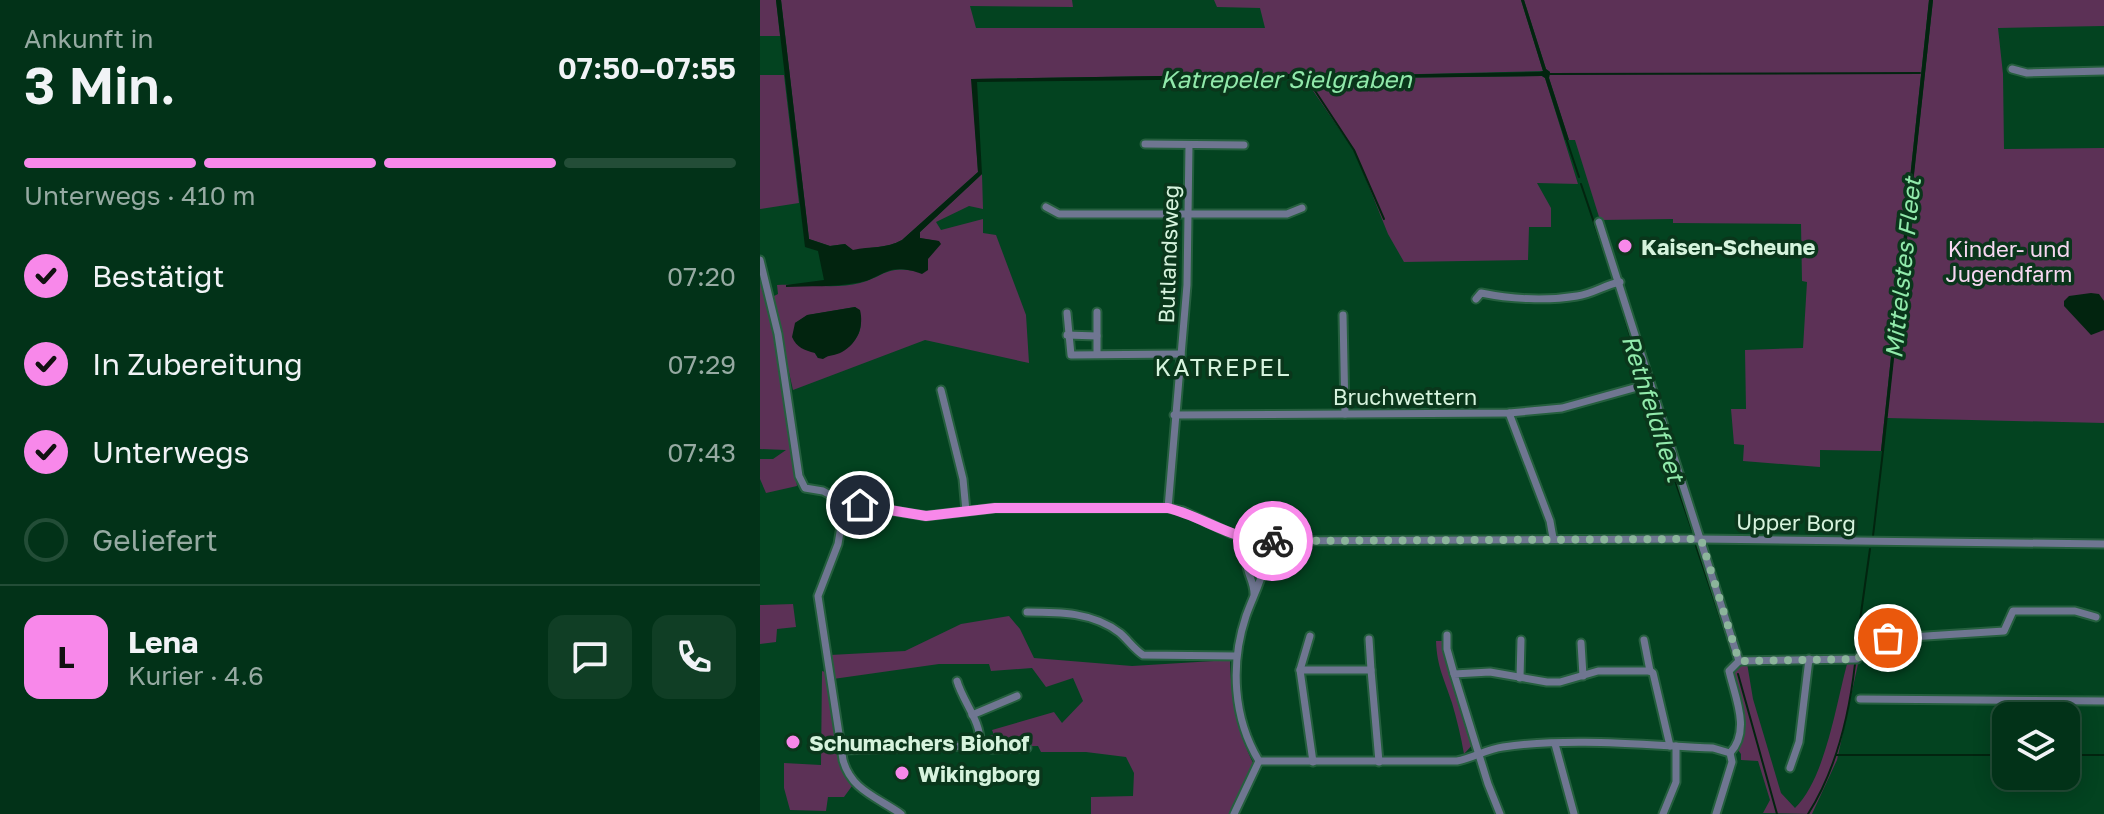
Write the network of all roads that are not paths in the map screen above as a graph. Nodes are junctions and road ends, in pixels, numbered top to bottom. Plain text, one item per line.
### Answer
1 (2012, 69) dead end
2 (2104, 71) edge
3 (1145, 144) dead end
4 (1189, 145) junction
5 (1244, 145) dead end
6 (1046, 207) dead end
7 (1302, 208) dead end
8 (1187, 214) junction
9 (1599, 222) dead end
10 (760, 260) edge
11 (1620, 282) junction
12 (1476, 299) dead end
13 (1097, 312) dead end
14 (1067, 313) dead end
15 (1343, 315) dead end
16 (1067, 335) junction
17 (1097, 336) junction
18 (1097, 354) junction
19 (1181, 354) junction
20 (1634, 388) dead end
21 (941, 390) dead end
22 (1509, 413) junction
23 (1345, 414) junction
24 (1174, 415) junction
25 (845, 503) junction
26 (1168, 508) junction
27 (966, 511) junction
28 (1553, 538) junction
29 (1701, 539) junction
30 (1263, 541) junction
31 (2104, 544) edge
32 (1260, 553) junction
33 (1254, 595) junction
34 (1027, 612) dead end
35 (2096, 617) dead end
36 (1447, 635) dead end
37 (1310, 636) dead end
38 (1369, 639) dead end
39 (1521, 640) dead end
40 (1644, 640) dead end
41 (1581, 643) dead end
42 (1236, 656) junction
43 (1809, 659) junction
44 (1739, 661) junction
45 (1300, 670) junction
46 (1371, 670) junction
47 (1650, 671) junction
48 (1454, 674) junction
49 (1583, 676) junction
50 (1520, 678) junction
51 (957, 681) dead end
52 (1017, 696) dead end
53 (1860, 699) dead end
54 (2104, 701) edge
55 (972, 715) junction
56 (980, 743) junction
57 (1555, 744) junction
58 (1673, 746) junction
59 (1027, 748) dead end
60 (842, 750) junction
61 (1728, 752) junction
62 (1479, 754) junction
63 (1259, 761) junction
64 (1313, 762) junction
65 (1379, 762) junction
66 (1790, 768) dead end
67 (901, 814) edge
68 (1234, 814) edge
69 (1500, 814) edge
70 (1574, 814) edge
71 (1663, 814) edge
72 (1716, 814) edge

1 - 2 street
3 - 4 street
4 - 5 street
4 - 8 street, Butlandsweg
6 - 8 street
7 - 8 street
8 - 19 street, Butlandsweg
9 - 11 street
10 - 25 street, Upper Borg
11 - 12 street
11 - 29 street
13 - 17 street
14 - 16 street
15 - 23 street
16 - 17 street
16 - 18 street
17 - 18 street
18 - 19 street
19 - 24 street, Butlandsweg
20 - 22 street, Bruchwettern
21 - 27 street
22 - 23 street, Bruchwettern
22 - 28 street
23 - 24 street, Bruchwettern
24 - 26 street, Butlandsweg
25 - 27 street, Upper Borg
25 - 60 street
26 - 27 street, Upper Borg
26 - 30 street, Upper Borg
28 - 29 street, Upper Borg
28 - 30 street, Upper Borg
29 - 31 street, Upper Borg
29 - 44 street
30 - 32 street
32 - 33 street
32 - 33 street
33 - 42 street
34 - 42 street
35 - 43 street
36 - 48 street
37 - 45 street
38 - 46 street
39 - 50 street
40 - 47 street
41 - 49 street
42 - 63 street
43 - 44 street
43 - 66 street
44 - 61 street
45 - 46 street
45 - 64 street
46 - 65 street
47 - 49 street
47 - 58 street
48 - 50 street
48 - 62 street
49 - 50 street
51 - 55 street
52 - 55 street
53 - 54 street
55 - 56 street
56 - 59 street
56 - 60 street
57 - 58 street
57 - 62 street
57 - 70 street
58 - 61 street
58 - 71 street
60 - 67 street
61 - 72 street
62 - 65 street
62 - 69 street
63 - 64 street
63 - 68 street
64 - 65 street

